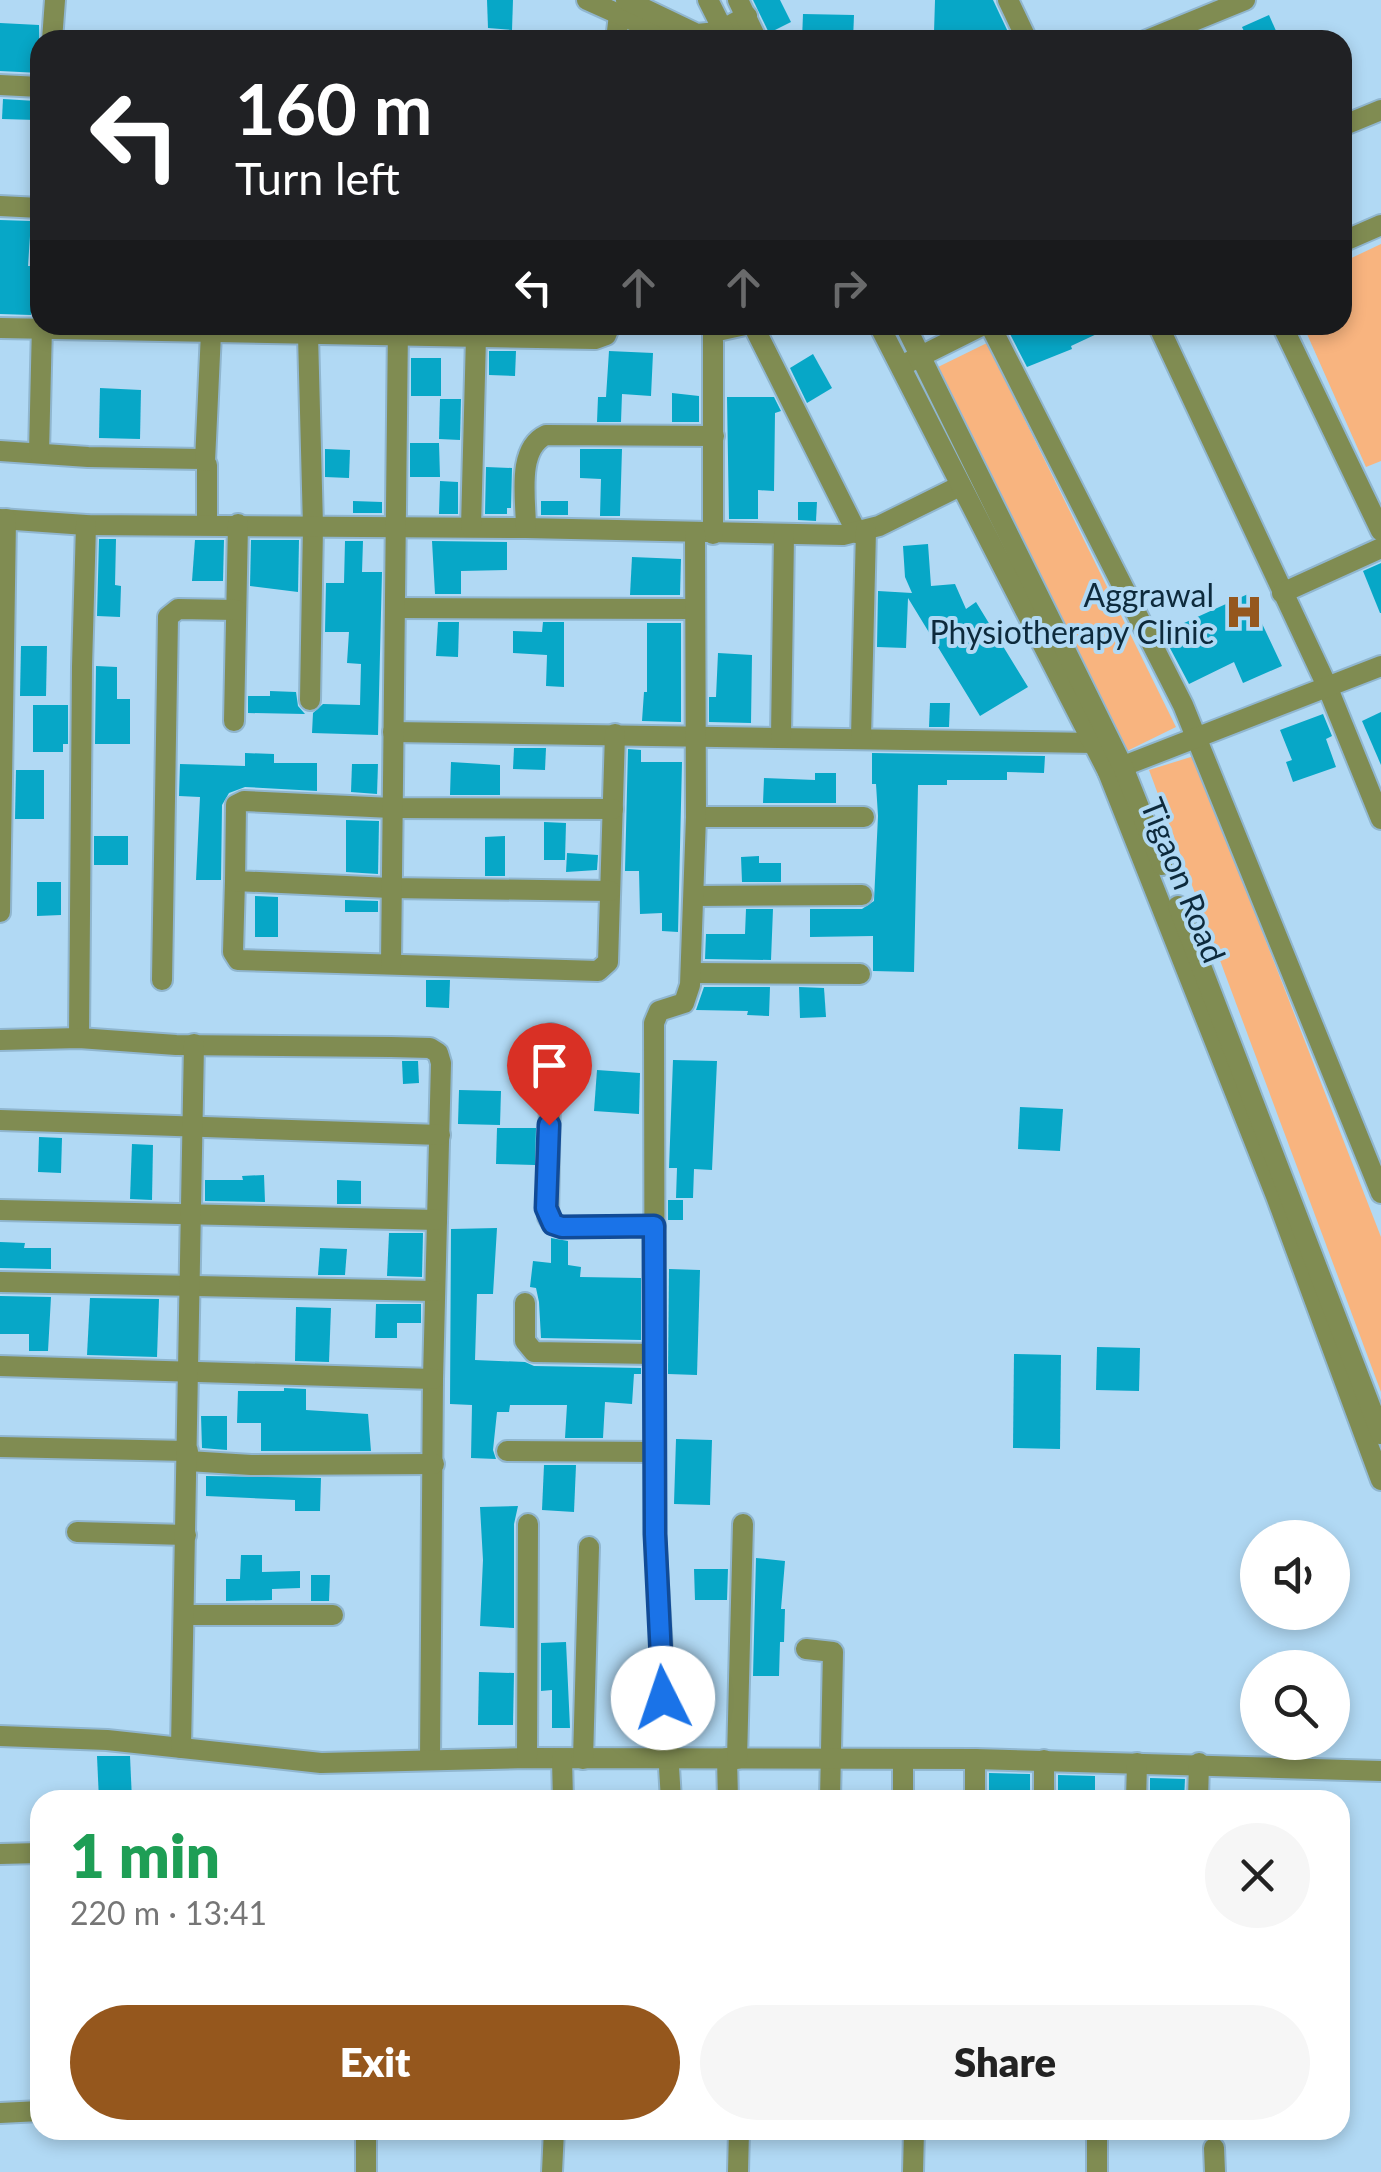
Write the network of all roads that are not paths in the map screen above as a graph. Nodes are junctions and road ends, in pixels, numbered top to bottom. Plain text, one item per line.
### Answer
1 (55, 0) edge
2 (588, 0) edge
3 (708, 0) edge
4 (1008, 0) edge
5 (1245, 0) edge
6 (622, 7) edge
7 (743, 8) edge
8 (53, 30) edge
9 (660, 30) edge
10 (686, 30) edge
11 (723, 30) edge
12 (729, 30) edge
13 (1022, 30) edge
14 (1172, 30) edge
15 (0, 85) edge
16 (30, 86) edge
17 (1381, 110) edge
18 (1352, 122) edge
19 (0, 206) edge
20 (30, 208) edge
21 (1381, 225) edge
22 (1352, 238) edge
23 (0, 328) edge
24 (30, 328) edge
25 (42, 335) edge
26 (211, 335) edge
27 (308, 335) edge
28 (398, 335) edge
29 (454, 335) edge
30 (606, 335) edge
31 (713, 335) edge
32 (754, 335) edge
33 (884, 335) edge
34 (910, 335) edge
35 (966, 335) edge
36 (992, 335) edge
37 (1163, 335) edge
38 (1287, 335) edge
39 (476, 337) junction
40 (921, 356) junction
41 (900, 367) junction
42 (714, 436) junction
43 (0, 451) edge
44 (40, 453) junction
45 (205, 461) junction
46 (960, 486) junction
47 (3, 519) edge
48 (206, 524) junction
49 (238, 524) junction
50 (86, 526) junction
51 (313, 526) junction
52 (471, 527) junction
53 (396, 528) junction
54 (526, 528) junction
55 (1381, 530) edge
56 (862, 532) junction
57 (704, 534) junction
58 (784, 534) junction
59 (1381, 548) edge
60 (1282, 592) junction
61 (395, 608) junction
62 (695, 609) junction
63 (236, 610) junction
64 (1381, 666) edge
65 (1327, 686) junction
66 (310, 700) dead end
67 (234, 721) dead end
68 (392, 732) junction
69 (615, 734) junction
70 (694, 735) junction
71 (781, 736) junction
72 (861, 737) junction
73 (1197, 739) junction
74 (1094, 743) junction
75 (1116, 770) junction
76 (392, 808) junction
77 (613, 809) junction
78 (864, 816) dead end
79 (696, 817) junction
80 (1381, 819) edge
81 (235, 881) junction
82 (390, 888) junction
83 (610, 891) junction
84 (862, 895) dead end
85 (695, 896) junction
86 (0, 912) edge
87 (390, 964) junction
88 (691, 973) junction
89 (860, 974) dead end
90 (162, 980) dead end
91 (551, 1034) dead end
92 (78, 1038) junction
93 (0, 1040) edge
94 (194, 1044) junction
95 (0, 1120) edge
96 (192, 1126) junction
97 (440, 1134) junction
98 (1378, 1180) edge
99 (0, 1210) edge
100 (191, 1214) junction
101 (437, 1220) junction
102 (654, 1226) junction
103 (0, 1282) edge
104 (191, 1287) junction
105 (434, 1290) junction
106 (525, 1302) dead end
107 (654, 1354) junction
108 (0, 1366) edge
109 (189, 1371) junction
110 (433, 1378) junction
111 (1381, 1434) edge
112 (0, 1447) edge
113 (507, 1451) dead end
114 (655, 1452) junction
115 (188, 1456) junction
116 (434, 1464) junction
117 (1381, 1480) edge
118 (528, 1524) dead end
119 (743, 1524) dead end
120 (77, 1532) dead end
121 (186, 1535) junction
122 (589, 1547) dead end
123 (184, 1615) junction
124 (333, 1616) dead end
125 (806, 1649) dead end
126 (0, 1736) edge
127 (181, 1748) junction
128 (526, 1758) junction
129 (732, 1758) junction
130 (430, 1759) junction
131 (572, 1759) junction
132 (668, 1759) junction
133 (829, 1759) junction
134 (903, 1759) junction
135 (974, 1759) junction
136 (1044, 1760) junction
137 (1137, 1762) junction
138 (1199, 1763) junction
139 (1381, 1771) edge
140 (565, 1790) edge
141 (670, 1790) edge
142 (729, 1790) edge
143 (830, 1790) edge
144 (903, 1790) edge
145 (975, 1790) edge
146 (1044, 1790) edge
147 (1136, 1790) edge
148 (1198, 1790) edge
149 (30, 1853) edge
150 (0, 1854) edge
151 (30, 2112) edge
152 (0, 2113) edge
153 (366, 2140) edge
154 (554, 2140) edge
155 (739, 2140) edge
156 (914, 2140) edge
157 (1097, 2140) edge
158 (1214, 2148) dead end
159 (366, 2172) edge
160 (552, 2172) edge
161 (738, 2172) edge
162 (912, 2172) edge
163 (1097, 2172) edge
164 (1215, 2172) edge

1 - 8 street
2 - 6 street
3 - 11 street
4 - 13 street
5 - 14 street
6 - 9 street
6 - 10 street
7 - 12 street
15 - 16 street
17 - 18 street
19 - 20 street
21 - 22 street
23 - 24 street
25 - 44 street
26 - 45 street
27 - 51 street
28 - 53 street
29 - 39 street
30 - 39 street
31 - 42 street
32 - 56 street
33 - 41 street, Tigaon Road
34 - 40 street
35 - 40 street
36 - 73 street
37 - 60 street
38 - 55 street
39 - 52 street
40 - 41 street
40 - 75 street
41 - 46 street, Tigaon Road
42 - 54 street
42 - 57 street
43 - 44 street
44 - 45 street
45 - 48 street
46 - 56 street
46 - 74 street, Tigaon Road
47 - 50 street
47 - 86 street
48 - 49 street
48 - 50 street
49 - 51 street
49 - 63 street
50 - 92 street
51 - 53 street
51 - 66 street
52 - 53 street
52 - 54 street
53 - 61 street
54 - 57 street
56 - 58 street
56 - 72 street
57 - 58 street
57 - 62 street
58 - 71 street
59 - 60 street
60 - 65 street
61 - 62 street
61 - 68 street
62 - 70 street
63 - 67 street
63 - 90 street
64 - 65 street
65 - 73 street
65 - 80 street
68 - 69 street
68 - 76 street
69 - 70 street
69 - 77 street
70 - 71 street
70 - 79 street
71 - 72 street
72 - 74 street
73 - 75 street
73 - 98 street
74 - 75 street, Tigaon Road
75 - 111 street
75 - 117 street, Tigaon Road
76 - 77 street
76 - 81 street
76 - 82 street
77 - 83 street
78 - 79 street
79 - 85 street
81 - 82 street
81 - 87 street
82 - 83 street
82 - 87 street
83 - 87 street
84 - 85 street
85 - 88 street
88 - 89 street
88 - 102 street
91 - 102 street
92 - 93 street
92 - 94 street
94 - 96 street
94 - 97 street
95 - 96 street
96 - 97 street
96 - 100 street
97 - 101 street
99 - 100 street
100 - 101 street
100 - 104 street
101 - 105 street
102 - 107 street
103 - 104 street
104 - 105 street
104 - 109 street
105 - 110 street
106 - 107 street
107 - 114 street
108 - 109 street
109 - 110 street
109 - 115 street
110 - 116 street
112 - 115 street
113 - 114 street
114 - 132 street
115 - 116 street
115 - 121 street
116 - 130 street
118 - 128 street
119 - 129 street
120 - 121 street
121 - 123 street
122 - 131 street
123 - 124 street
123 - 127 street
125 - 133 street
126 - 127 street
127 - 130 street
128 - 130 street
128 - 131 street
129 - 132 street
129 - 133 street
129 - 142 street
131 - 132 street
131 - 140 street
132 - 141 street
133 - 134 street
133 - 143 street
134 - 135 street
134 - 144 street
135 - 136 street
135 - 145 street
136 - 137 street
136 - 146 street
137 - 138 street
137 - 147 street
138 - 139 street
138 - 148 street
149 - 150 street
151 - 152 street
153 - 159 street
154 - 160 street
155 - 161 street
156 - 162 street
157 - 163 street
158 - 164 street

